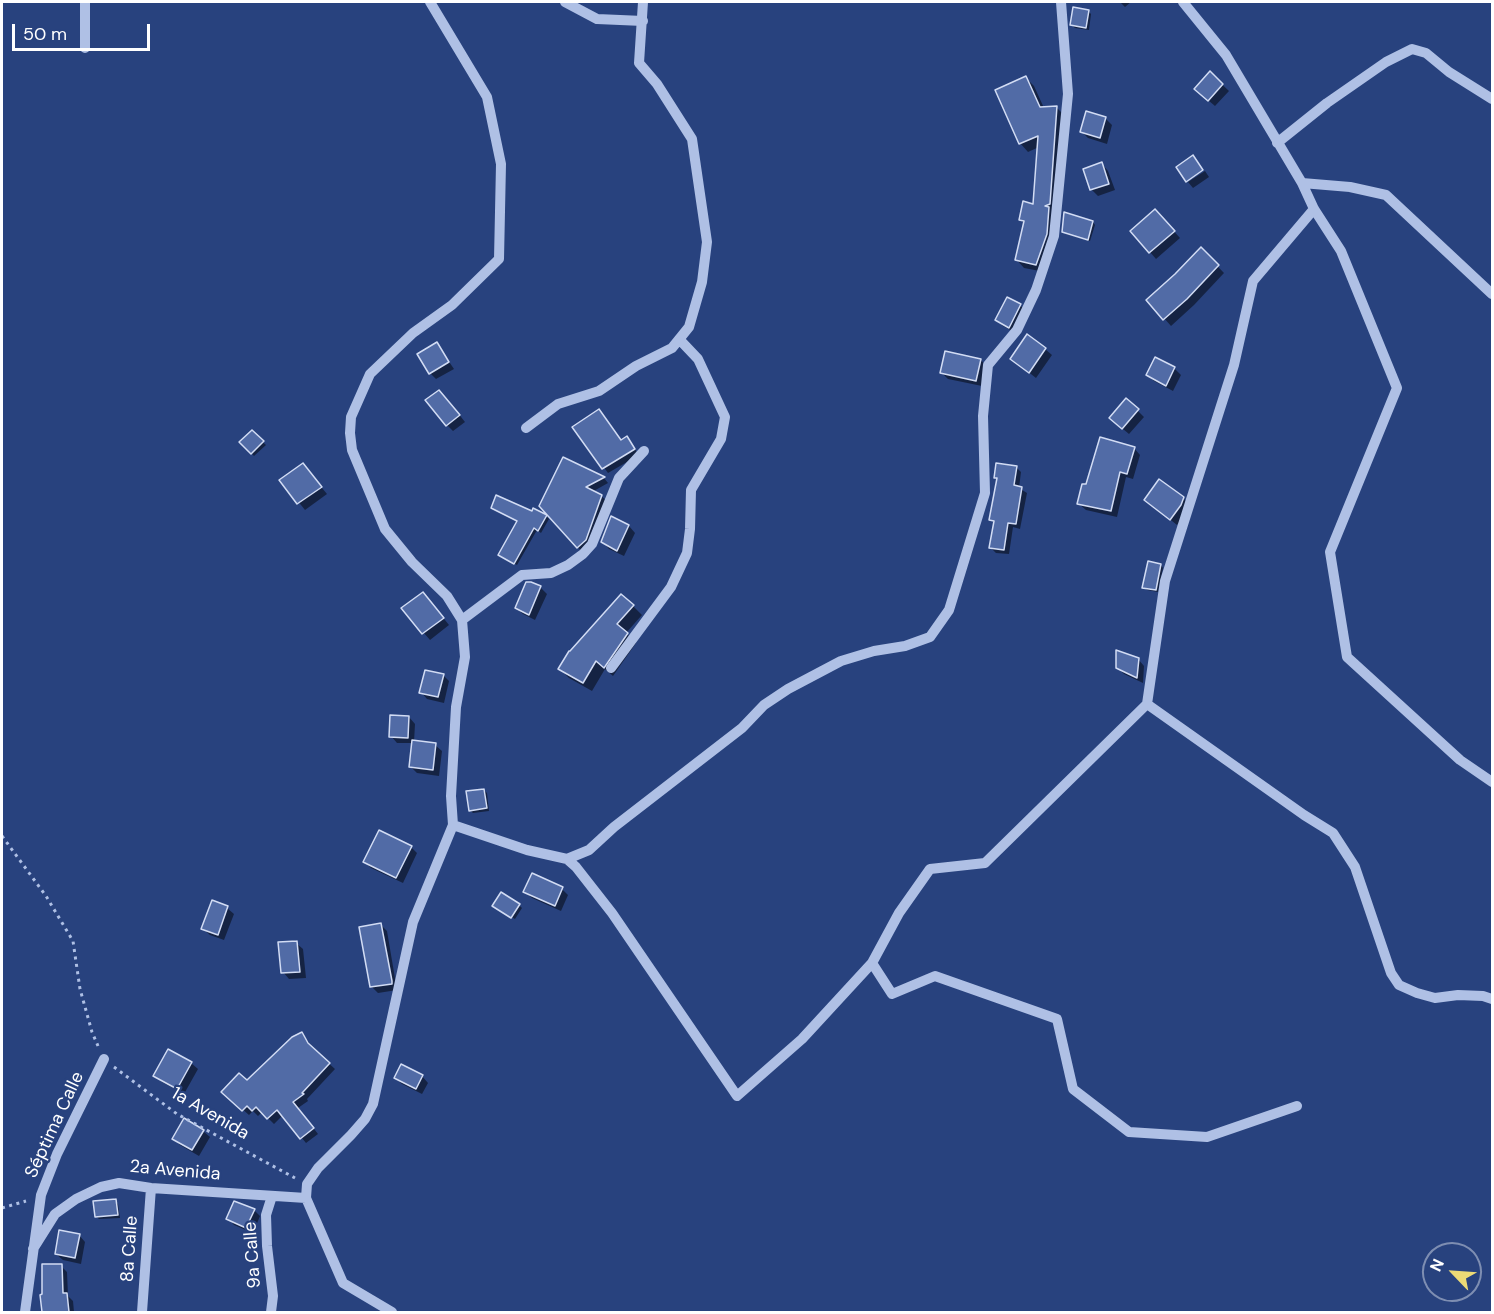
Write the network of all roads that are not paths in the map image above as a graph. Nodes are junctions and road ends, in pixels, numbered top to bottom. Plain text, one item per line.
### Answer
1 (85, 2) edge
2 (430, 2) edge
3 (565, 2) edge
4 (643, 2) edge
5 (1061, 2) edge
6 (1184, 2) edge
7 (643, 21) junction
8 (86, 48) dead end
9 (1492, 99) edge
10 (1277, 143) junction
11 (1302, 183) junction
12 (1314, 209) junction
13 (1492, 294) edge
14 (679, 339) junction
15 (526, 428) dead end
16 (644, 451) dead end
17 (462, 620) junction
18 (611, 668) dead end
19 (1147, 704) junction
20 (1492, 782) edge
21 (453, 825) junction
22 (567, 860) junction
23 (872, 963) junction
24 (1492, 999) edge
25 (104, 1059) road end
26 (1297, 1106) dead end
27 (151, 1188) junction
28 (272, 1196) junction
29 (306, 1198) junction
30 (33, 1249) junction
31 (26, 1312) edge
32 (142, 1312) edge
33 (271, 1312) edge
34 (392, 1312) edge

1 - 8 street
2 - 17 street
3 - 7 street
4 - 7 street
5 - 22 street
6 - 10 street
7 - 14 street
9 - 10 street
10 - 11 street
11 - 12 street
11 - 13 street
12 - 19 street
12 - 20 street
14 - 15 street
14 - 18 street
16 - 17 street
17 - 21 street
19 - 23 street
19 - 24 street
21 - 22 street
21 - 29 street
22 - 23 street
23 - 26 street
25 - 30 street, Séptima Calle
27 - 28 street, 2a Avenida
27 - 30 street, 2a Avenida
27 - 32 street, 8a Calle
28 - 29 street, 2a Avenida
28 - 33 street, 9a Calle
29 - 34 street
30 - 31 street, Séptima Calle

